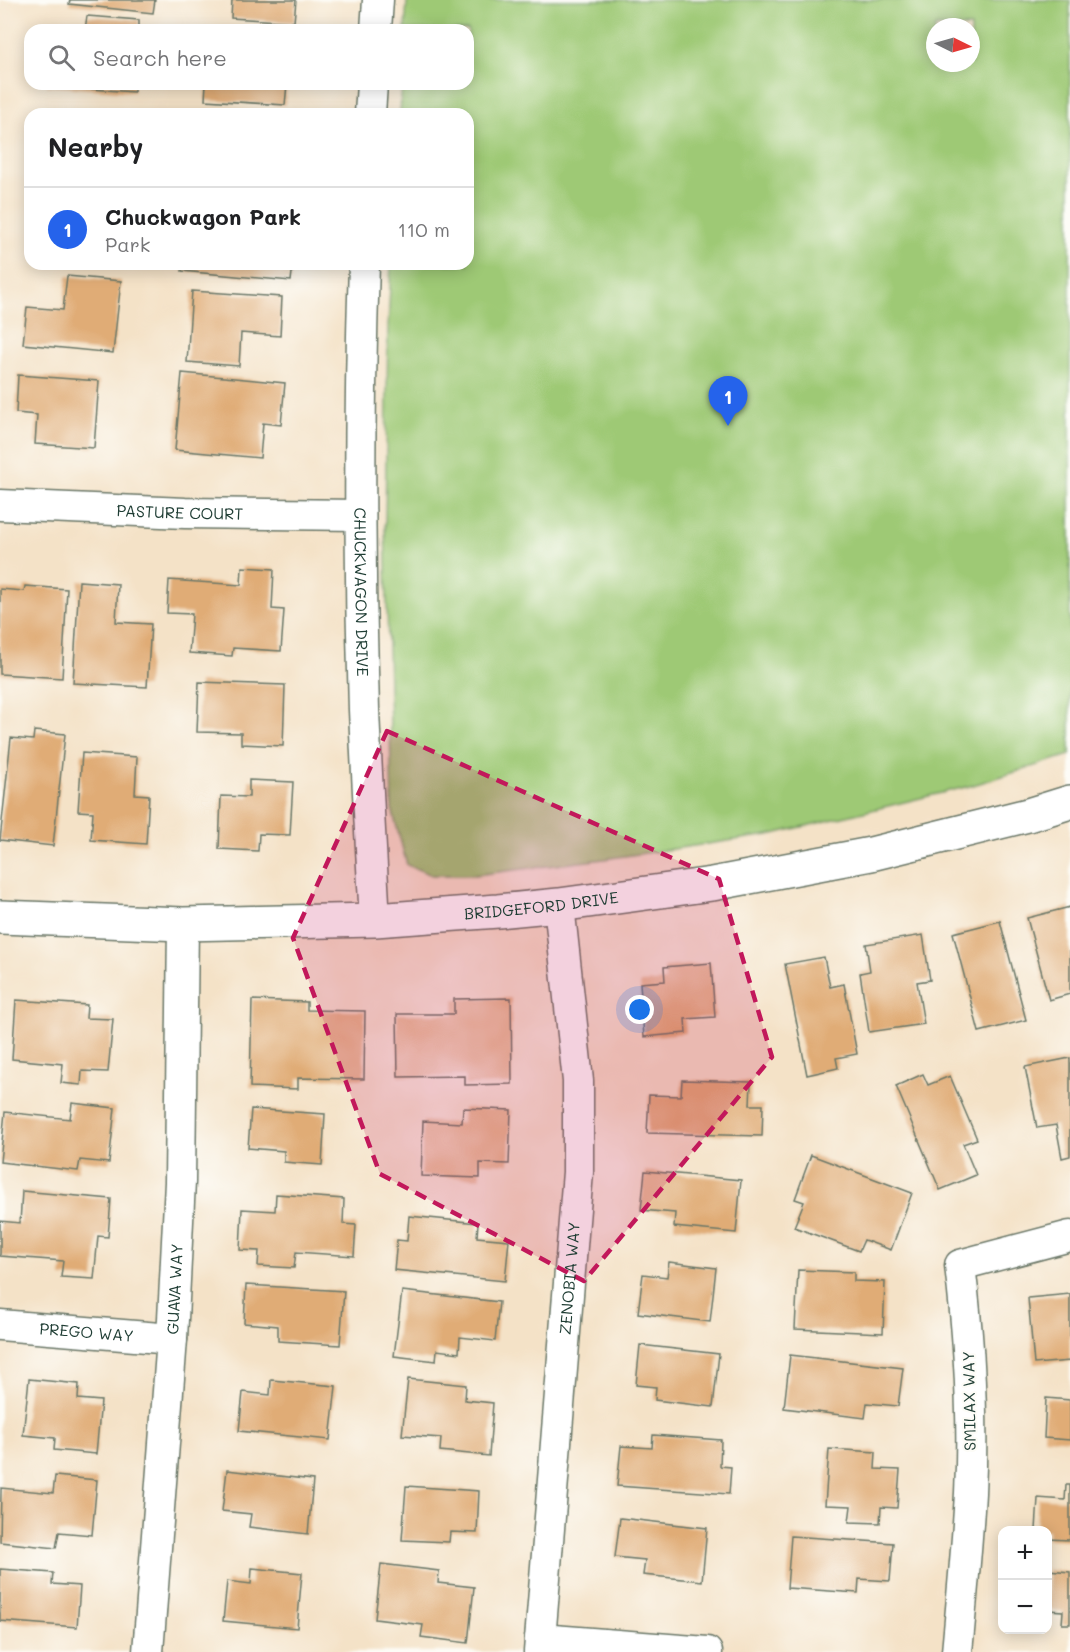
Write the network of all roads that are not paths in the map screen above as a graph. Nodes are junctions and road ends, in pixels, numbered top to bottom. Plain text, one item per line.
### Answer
1 (378, 0) edge
2 (376, 24) edge
3 (372, 90) edge
4 (370, 108) edge
5 (364, 270) edge
6 (0, 505) edge
7 (360, 515) junction
8 (1070, 802) edge
9 (559, 905) junction
10 (0, 917) edge
11 (375, 920) junction
12 (183, 924) junction
13 (1070, 1236) edge
14 (0, 1325) edge
15 (172, 1339) junction
16 (540, 1645) edge
17 (147, 1652) edge
18 (707, 1652) edge
19 (957, 1652) edge

1 - 2 street
3 - 4 street
5 - 7 street, CHUCKWAGON DRIVE
6 - 7 street, PASTURE COURT
7 - 11 street, CHUCKWAGON DRIVE
8 - 9 street, BRIDGEFORD DRIVE
9 - 11 street, BRIDGEFORD DRIVE
9 - 16 street, ZENOBIA WAY
10 - 12 street, BRIDGEFORD DRIVE
11 - 12 street, BRIDGEFORD DRIVE
12 - 15 street, GUAVA WAY
13 - 19 street, SMILAX WAY
14 - 15 street, PREGO WAY
15 - 17 street, GUAVA WAY
16 - 18 street

